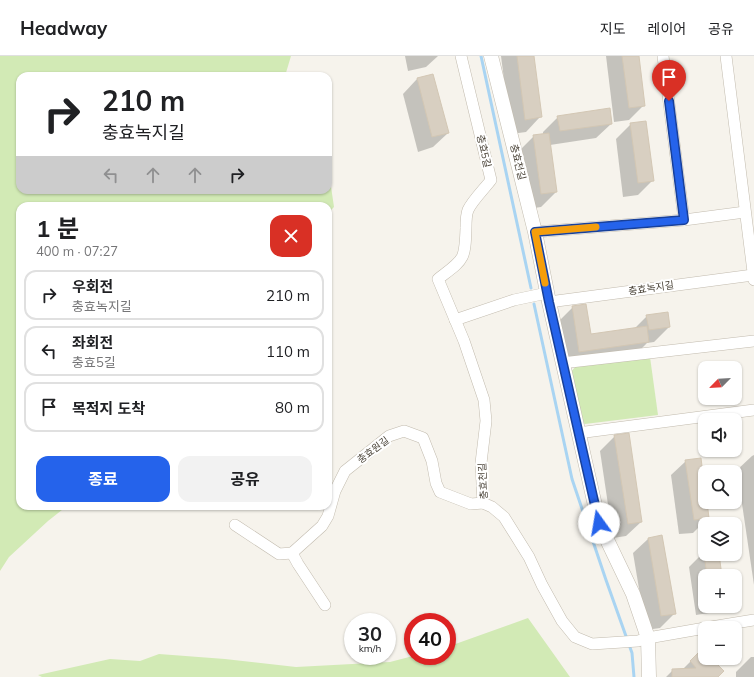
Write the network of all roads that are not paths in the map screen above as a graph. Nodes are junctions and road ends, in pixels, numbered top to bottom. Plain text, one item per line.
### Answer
1 (461, 56) edge
2 (491, 56) edge
3 (663, 56) edge
4 (726, 56) edge
5 (745, 212) junction
6 (684, 220) junction
7 (535, 232) junction
8 (754, 277) edge
9 (548, 297) junction
10 (456, 320) junction
11 (754, 341) edge
12 (562, 363) junction
13 (754, 410) edge
14 (578, 432) junction
15 (332, 502) edge
16 (483, 503) junction
17 (330, 510) edge
18 (235, 525) dead end
19 (292, 552) junction
20 (325, 605) dead end
21 (754, 620) edge
22 (742, 622) edge
23 (698, 629) edge
24 (648, 638) junction
25 (649, 677) edge

1 - 10 street, 충효5길
2 - 7 street, 충효천길
3 - 6 street
4 - 5 street, 충효녹지길
5 - 6 street
5 - 8 street, 충효녹지길
6 - 7 street
7 - 9 street, 충효천길
8 - 9 street, 충효녹지길
9 - 10 street
9 - 12 street, 충효천길
10 - 16 street, 충효천길
11 - 12 street
12 - 14 street, 충효천길
13 - 14 street
14 - 24 street, 충효천길
15 - 16 street, 충효원길
16 - 24 street, 충효천길
17 - 19 street, 충효원길
18 - 19 street
19 - 20 street
21 - 22 street
23 - 24 street
24 - 25 street, 충효천길

